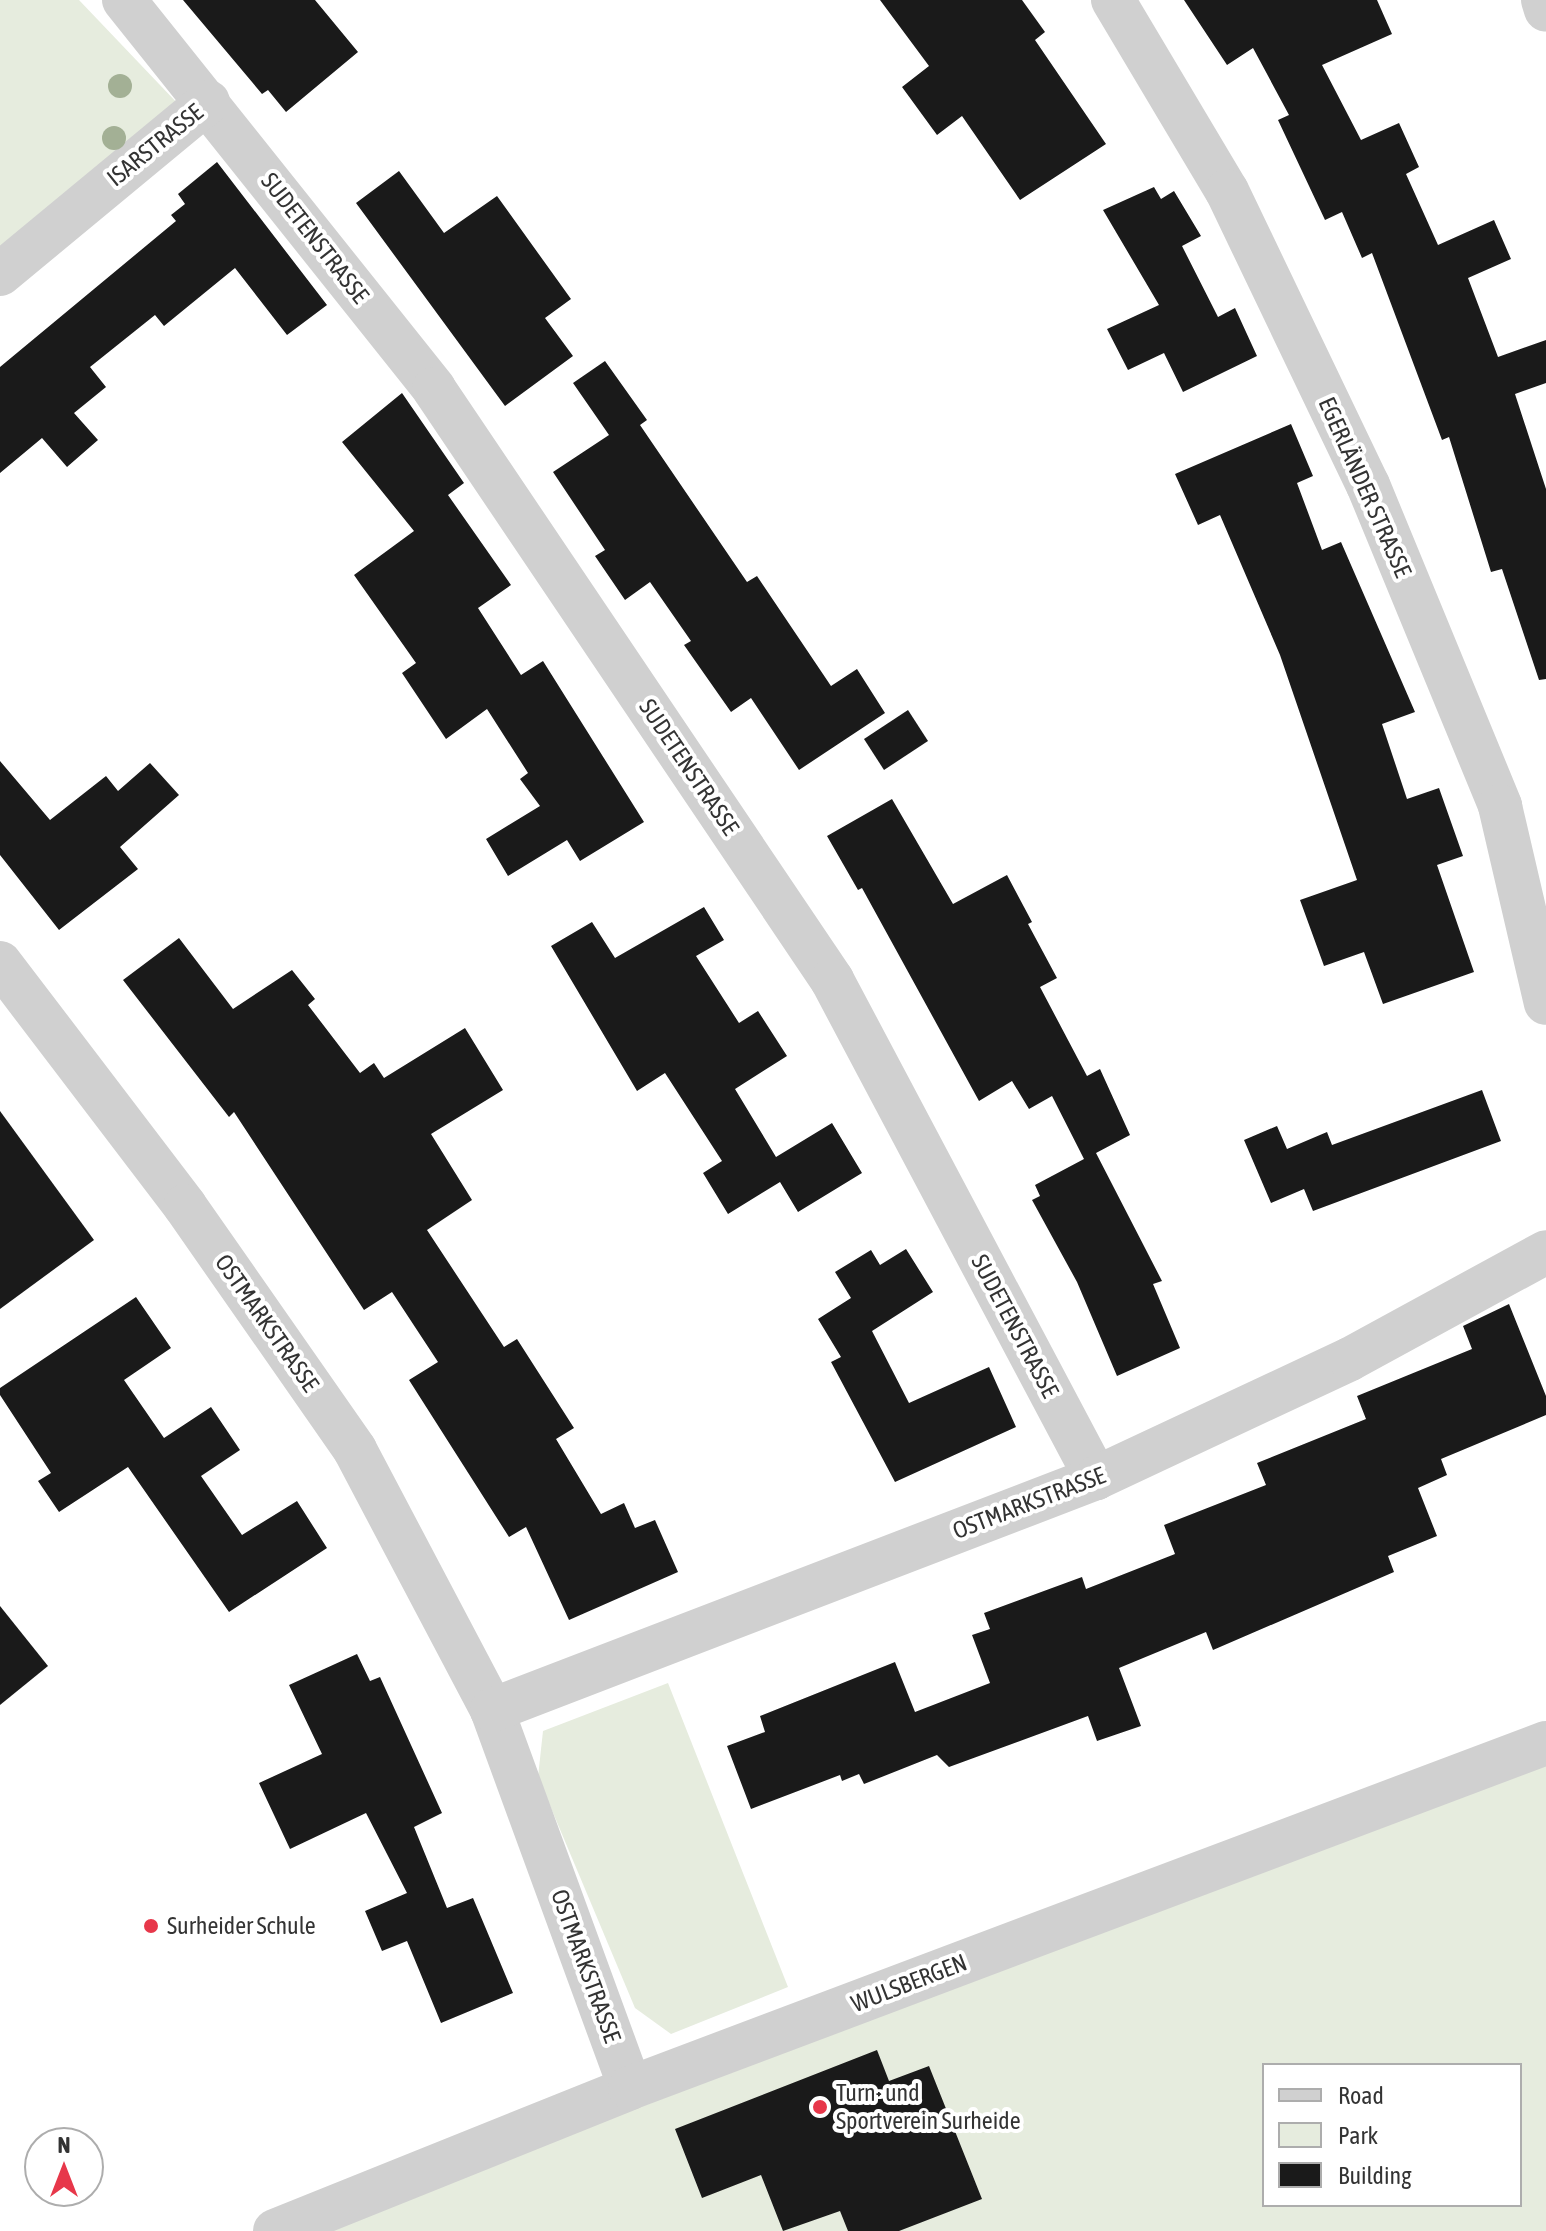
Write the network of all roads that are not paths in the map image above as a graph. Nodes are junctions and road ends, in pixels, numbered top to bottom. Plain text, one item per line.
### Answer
1 (124, 0) edge
2 (1113, 0) edge
3 (1543, 0) edge
4 (1546, 10) edge
5 (208, 102) junction
6 (0, 274) edge
7 (0, 963) edge
8 (1546, 1003) edge
9 (1546, 1252) edge
10 (1096, 1478) junction
11 (492, 1710) junction
12 (1546, 1743) edge
13 (630, 2088) junction
14 (275, 2231) edge

1 - 5 street, ISARSTRASSE
2 - 8 street, EGERLÄNDER STRASSE
3 - 4 street
5 - 6 street, ISARSTRASSE
5 - 10 street, SUDETENSTRASSE
7 - 11 street, OSTMARKSTRASSE
9 - 10 street, OSTMARKSTRASSE
10 - 11 street, OSTMARKSTRASSE
11 - 13 street, OSTMARKSTRASSE
12 - 13 street, WULSBERGEN
13 - 14 street, WULSBERGEN

